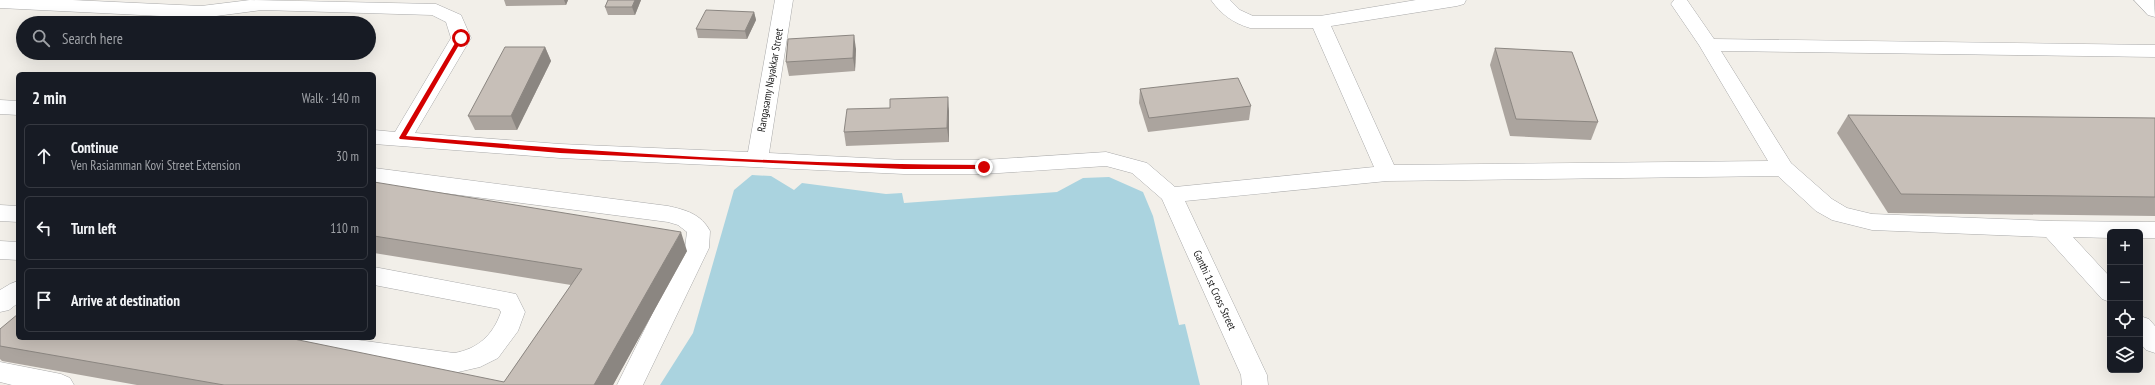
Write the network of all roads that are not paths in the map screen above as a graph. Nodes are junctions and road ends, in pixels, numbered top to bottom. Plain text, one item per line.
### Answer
1 (784, 0) edge
2 (1220, 0) edge
3 (1457, 0) edge
4 (2143, 0) edge
5 (0, 2) edge
6 (1396, 4) edge
7 (1680, 4) dead end
8 (173, 5) edge
9 (2155, 11) edge
10 (1320, 22) junction
11 (1708, 45) junction
12 (2155, 51) edge
13 (0, 107) edge
14 (16, 108) edge
15 (376, 137) edge
16 (402, 138) junction
17 (757, 160) junction
18 (1783, 168) junction
19 (1387, 173) junction
20 (376, 176) edge
21 (1171, 195) junction
22 (0, 213) edge
23 (16, 214) edge
24 (2052, 229) junction
25 (2155, 230) edge
26 (376, 276) edge
27 (2107, 290) edge
28 (16, 291) edge
29 (0, 303) edge
30 (2143, 329) edge
31 (302, 340) edge
32 (2155, 343) edge
33 (0, 372) edge
34 (61, 385) edge
35 (630, 385) edge
36 (1255, 385) edge

1 - 17 street, Rangasamy Nayakkar Street
2 - 10 street
3 - 6 street
4 - 9 street
5 - 8 street
6 - 10 street
7 - 11 street
8 - 16 street
10 - 19 street
11 - 12 street
11 - 18 street
13 - 14 street
15 - 16 street
16 - 17 street
17 - 21 street
18 - 19 street
18 - 24 street
19 - 21 street
20 - 35 street
21 - 36 street, Ganthi 1st Cross Street
22 - 23 street
24 - 25 street
24 - 27 street
26 - 31 street
28 - 29 street
30 - 32 street
33 - 34 street

